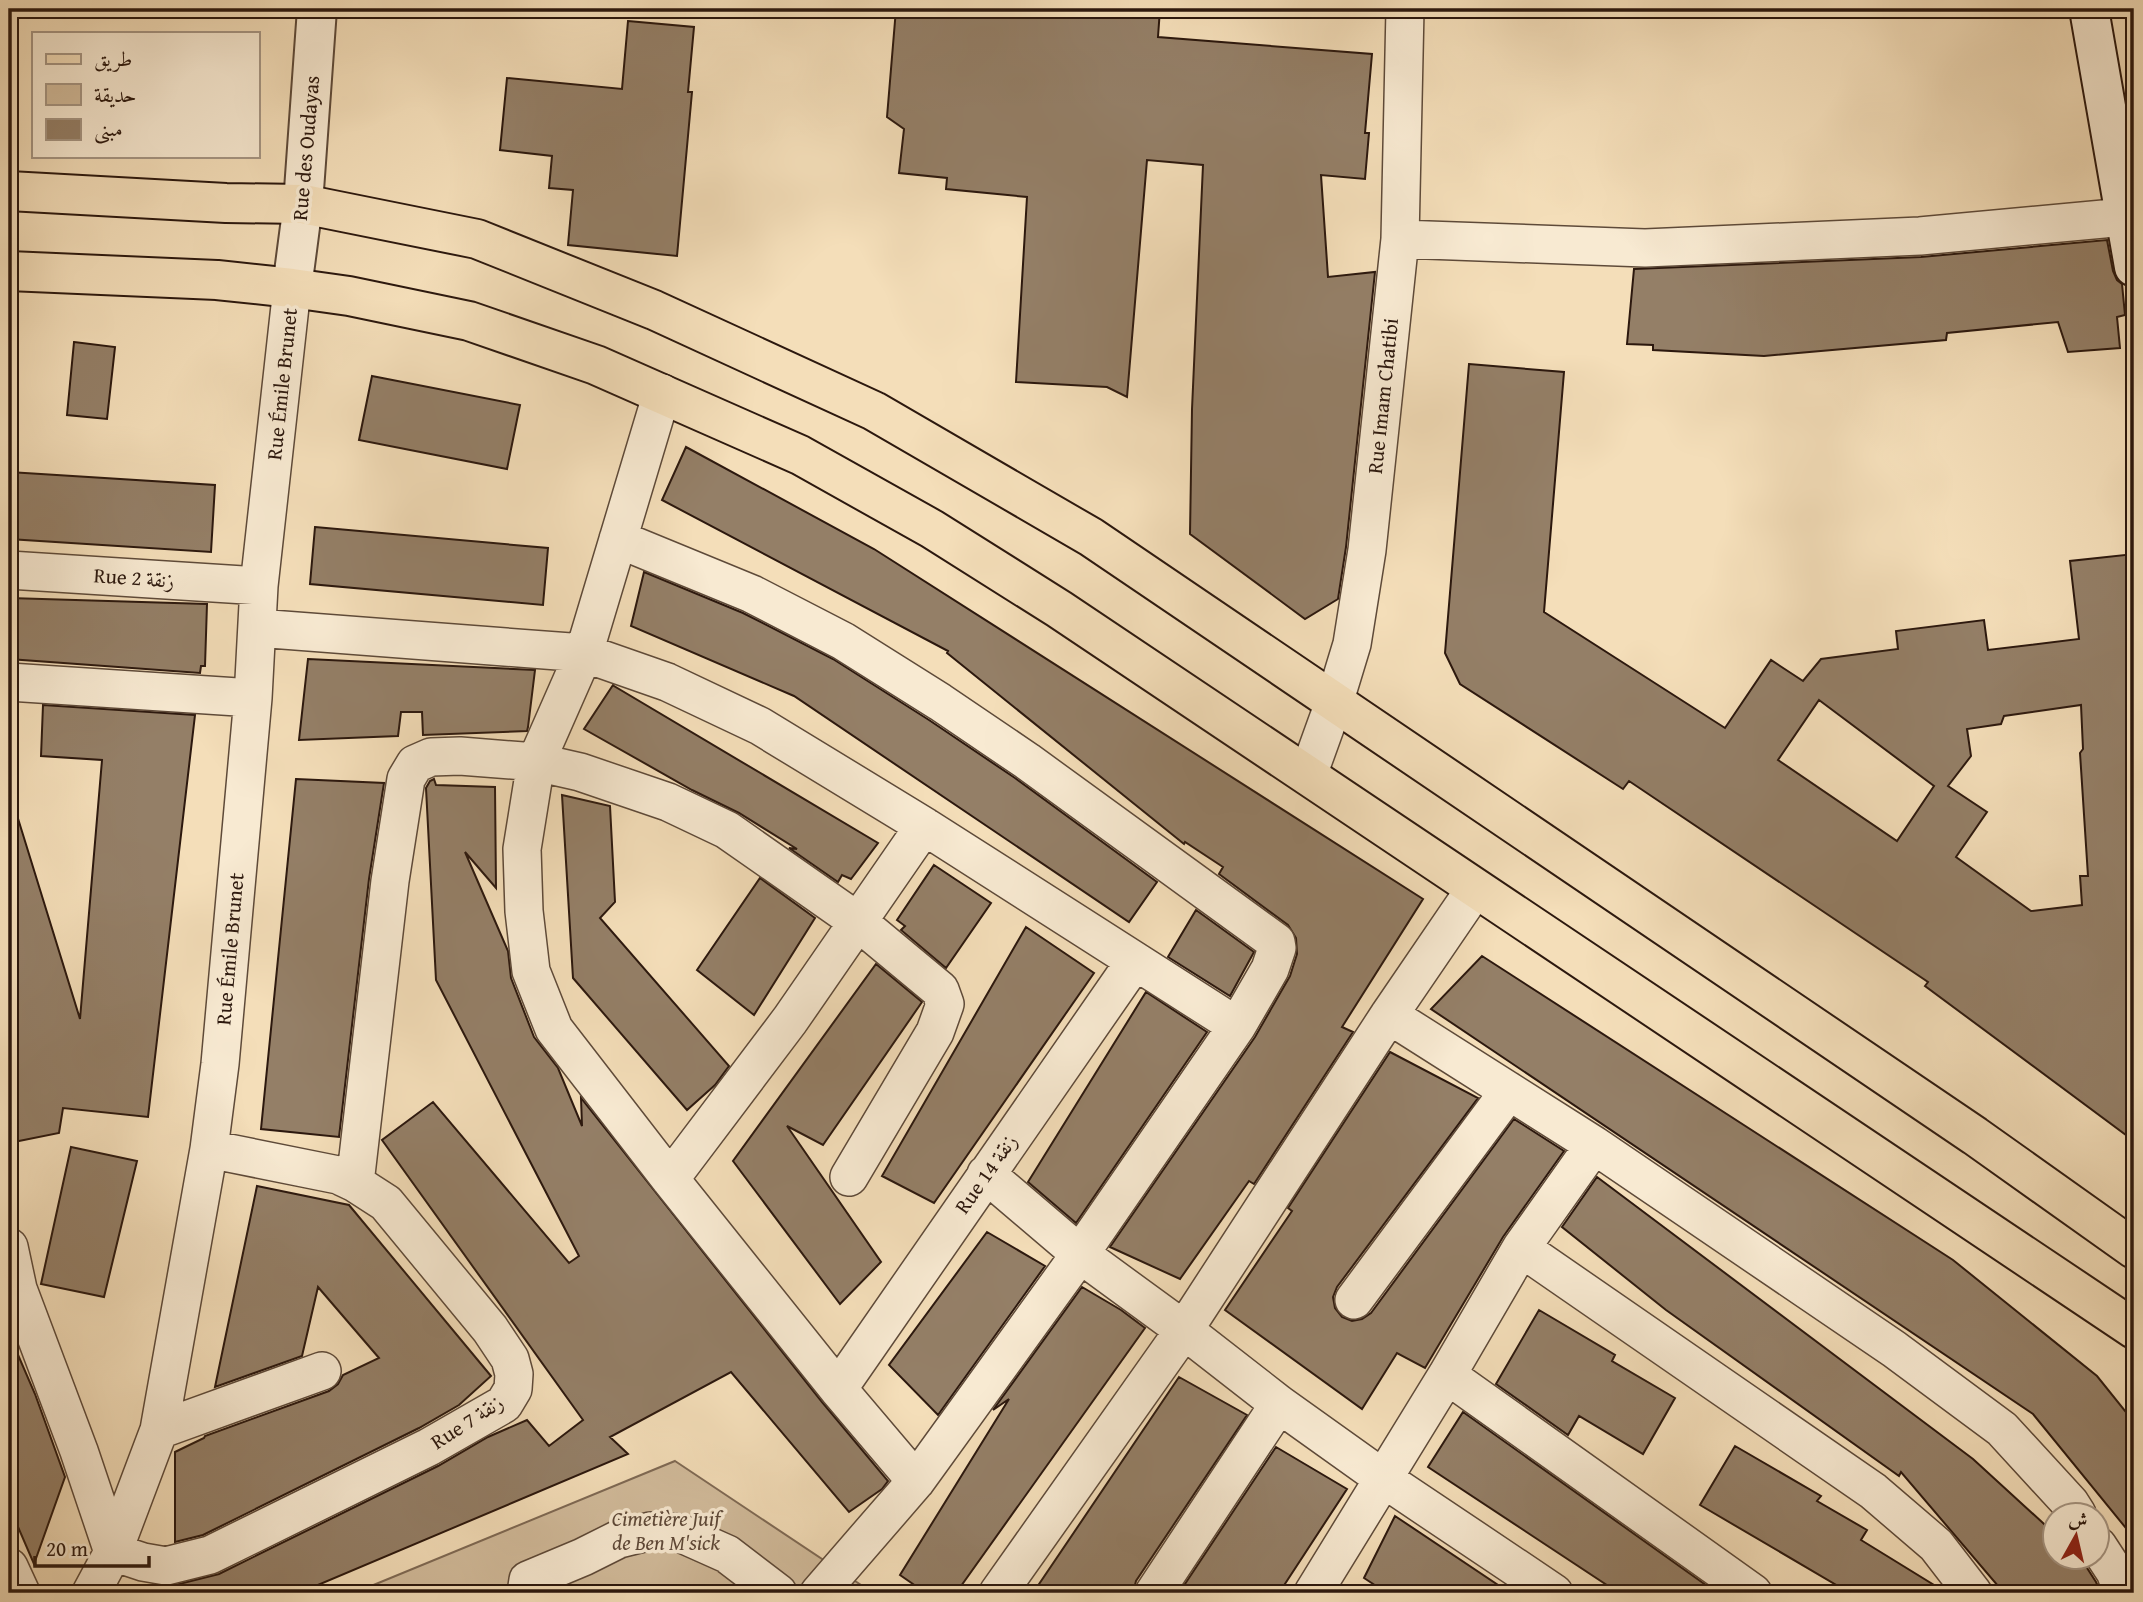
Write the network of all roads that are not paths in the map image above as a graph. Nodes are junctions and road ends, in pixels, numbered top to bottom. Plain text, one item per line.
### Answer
1 (317, 9) edge
2 (1405, 9) edge
3 (2088, 9) edge
4 (9, 191) edge
5 (303, 204) junction
6 (2130, 218) edge
7 (1400, 239) junction
8 (2134, 267) edge
9 (9, 271) edge
10 (292, 288) junction
11 (662, 393) junction
12 (618, 538) junction
13 (9, 570) edge
14 (260, 586) junction
15 (257, 628) junction
16 (584, 653) junction
17 (9, 682) edge
18 (253, 698) junction
19 (1335, 700) junction
20 (536, 762) junction
21 (1308, 775) junction
22 (924, 826) junction
23 (1475, 889) junction
24 (857, 921) junction
25 (1135, 961) junction
26 (1389, 1015) junction
27 (1237, 1026) junction
28 (1509, 1091) junction
29 (1594, 1145) junction
30 (209, 1149) junction
31 (986, 1174) junction
32 (849, 1177) dead end
33 (670, 1180) junction
34 (355, 1183) junction
35 (9, 1247) edge
36 (1521, 1248) junction
37 (2134, 1249) edge
38 (1080, 1254) junction
39 (1354, 1300) dead end
40 (2134, 1329) edge
41 (1184, 1330) junction
42 (323, 1370) dead end
43 (1447, 1375) junction
44 (838, 1388) junction
45 (1279, 1404) junction
46 (159, 1430) junction
47 (1384, 1479) junction
48 (916, 1480) junction
49 (2067, 1500) edge
50 (113, 1552) junction
51 (9, 1567) edge
52 (2112, 1567) edge
53 (518, 1589) edge
54 (21, 1593) edge
55 (91, 1593) edge
56 (778, 1593) edge
57 (819, 1593) edge
58 (998, 1593) edge
59 (1154, 1593) edge
60 (1313, 1593) edge
61 (1554, 1593) edge
62 (1753, 1593) edge
63 (1973, 1593) edge
64 (2123, 1593) edge

1 - 5 street, Rue des Oudayas
2 - 7 street, Rue Imam Chatibi
3 - 6 street
4 - 5 main road
5 - 10 street, Rue des Oudayas
5 - 19 main road
6 - 7 street
6 - 8 street
7 - 19 street, Rue Imam Chatibi
9 - 10 main road
10 - 11 main road
10 - 14 street, Rue Émile Brunet
11 - 12 street
11 - 21 main road
12 - 16 street
12 - 27 street
13 - 14 street, Rue 2 زنقة
14 - 15 street, Rue Émile Brunet
15 - 16 street
15 - 18 street, Rue Émile Brunet
16 - 20 street
16 - 22 street
17 - 18 street
18 - 30 street, Rue Émile Brunet
19 - 21 street, Rue Imam Chatibi
19 - 37 main road
20 - 24 street
20 - 33 street
20 - 34 street
21 - 23 main road
22 - 24 street
22 - 25 street
23 - 26 street
23 - 40 main road
24 - 32 street
24 - 33 street
25 - 27 street
25 - 31 street, Rue 14 زنقة
26 - 28 street
26 - 41 street
27 - 38 street
28 - 29 street
28 - 39 street
29 - 36 street
29 - 49 street
30 - 34 street, Rue 7 زنقة
30 - 46 street, Rue Émile Brunet
31 - 38 street
31 - 44 street, Rue 14 زنقة
33 - 44 street
34 - 50 street, Rue 7 زنقة
35 - 50 street
36 - 43 street
36 - 63 street
38 - 41 street
38 - 48 street
41 - 45 street
41 - 58 street
42 - 46 street
43 - 47 street
43 - 62 street
44 - 48 street
45 - 47 street
45 - 59 street
46 - 50 street, Rue Émile Brunet
47 - 60 street
47 - 61 street
48 - 57 street
50 - 55 street, Rue Émile Brunet
51 - 54 street
52 - 64 street
53 - 56 street

